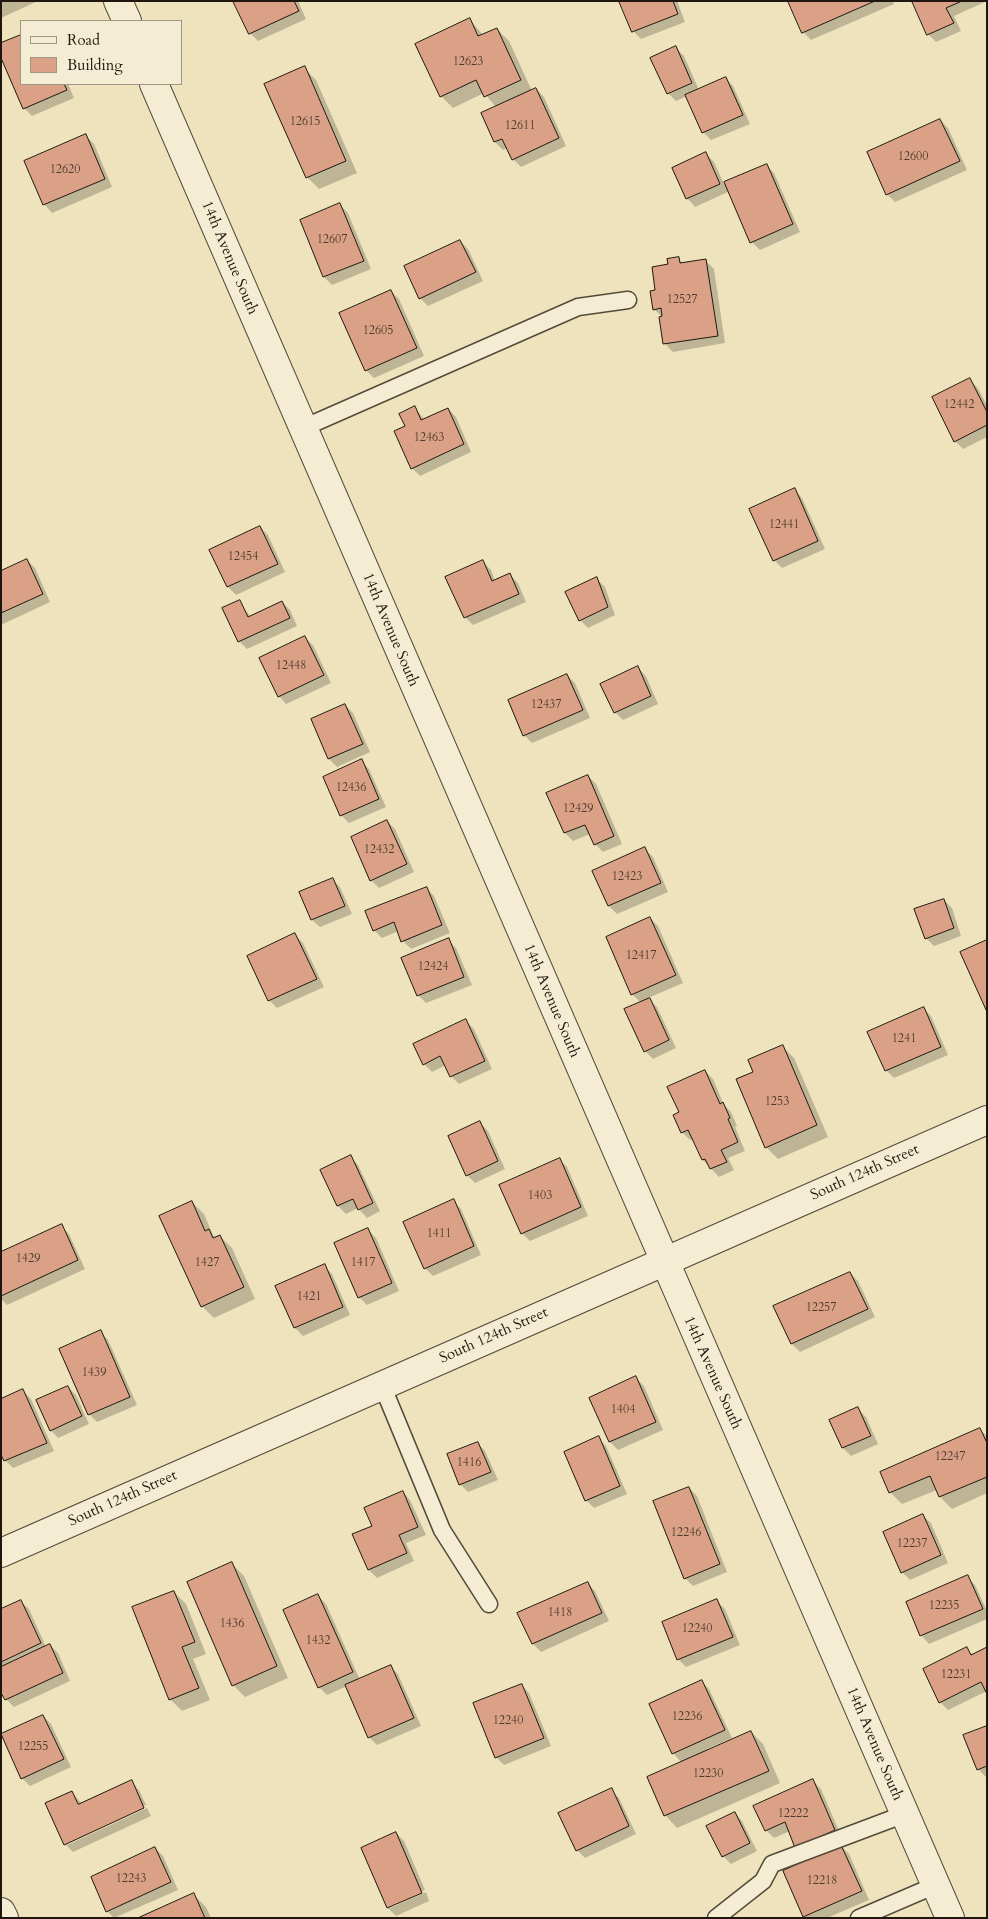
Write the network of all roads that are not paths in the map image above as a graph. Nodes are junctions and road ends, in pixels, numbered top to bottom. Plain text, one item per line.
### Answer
1 (118, 1) edge
2 (127, 20) edge
3 (154, 85) edge
4 (628, 300) dead end
5 (303, 428) junction
6 (987, 1120) edge
7 (664, 1261) junction
8 (382, 1385) junction
9 (1, 1553) edge
10 (490, 1604) dead end
11 (905, 1814) junction
12 (936, 1885) junction
13 (1, 1912) edge
14 (4, 1918) edge
15 (716, 1918) edge
16 (859, 1918) edge
17 (950, 1918) edge

1 - 2 street
3 - 5 street, 14th Avenue South
4 - 5 lane
5 - 7 street, 14th Avenue South
6 - 7 street, South 124th Street
7 - 8 street, South 124th Street
7 - 11 street, 14th Avenue South
8 - 9 street, South 124th Street
8 - 10 lane
11 - 12 street, 14th Avenue South
11 - 15 lane
12 - 16 lane
12 - 17 street, 14th Avenue South
13 - 14 street

